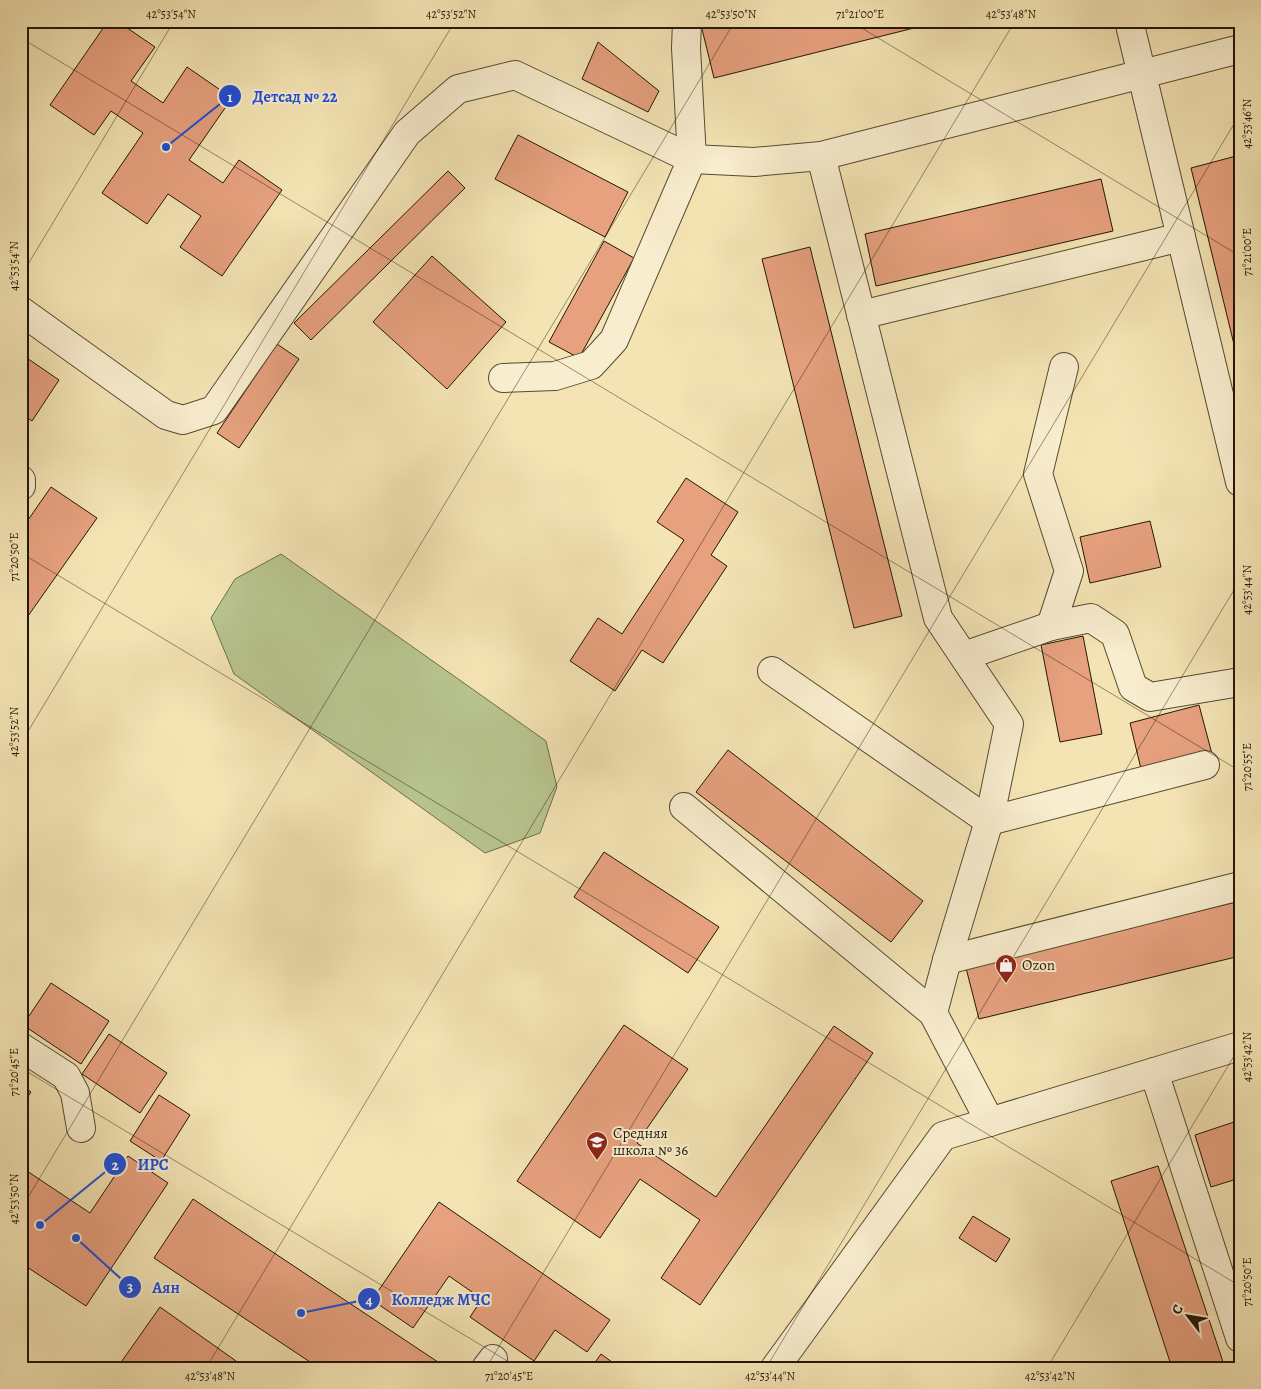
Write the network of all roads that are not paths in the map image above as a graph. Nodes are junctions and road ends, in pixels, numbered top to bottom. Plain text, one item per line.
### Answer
1 (687, 21) edge
2 (1129, 21) edge
3 (1240, 49) edge
4 (1142, 74) junction
5 (821, 156) junction
6 (692, 160) junction
7 (1181, 237) junction
8 (21, 311) edge
9 (861, 314) junction
10 (1064, 367) dead end
11 (503, 378) dead end
12 (21, 480) edge
13 (1240, 482) edge
14 (21, 486) edge
15 (1051, 626) junction
16 (964, 656) junction
17 (772, 671) dead end
18 (1240, 682) edge
19 (1206, 765) dead end
20 (684, 807) dead end
21 (989, 821) junction
22 (1240, 886) edge
23 (947, 960) junction
24 (933, 1012) junction
25 (1240, 1046) edge
26 (21, 1047) edge
27 (1154, 1072) junction
28 (990, 1122) junction
29 (82, 1128) dead end
30 (1240, 1338) edge
31 (776, 1368) edge

1 - 6 street
2 - 4 street
3 - 4 street
4 - 5 street
4 - 7 street
5 - 6 street
5 - 9 street
6 - 8 street
6 - 11 street
7 - 9 street
7 - 13 street
9 - 16 street
10 - 15 street
12 - 14 street
15 - 16 street
15 - 18 street
16 - 21 street
17 - 21 street
19 - 21 street
20 - 24 street
21 - 23 street
22 - 23 street
23 - 24 street
24 - 28 street
25 - 27 street
26 - 29 street
27 - 28 street
27 - 30 street
28 - 31 street

